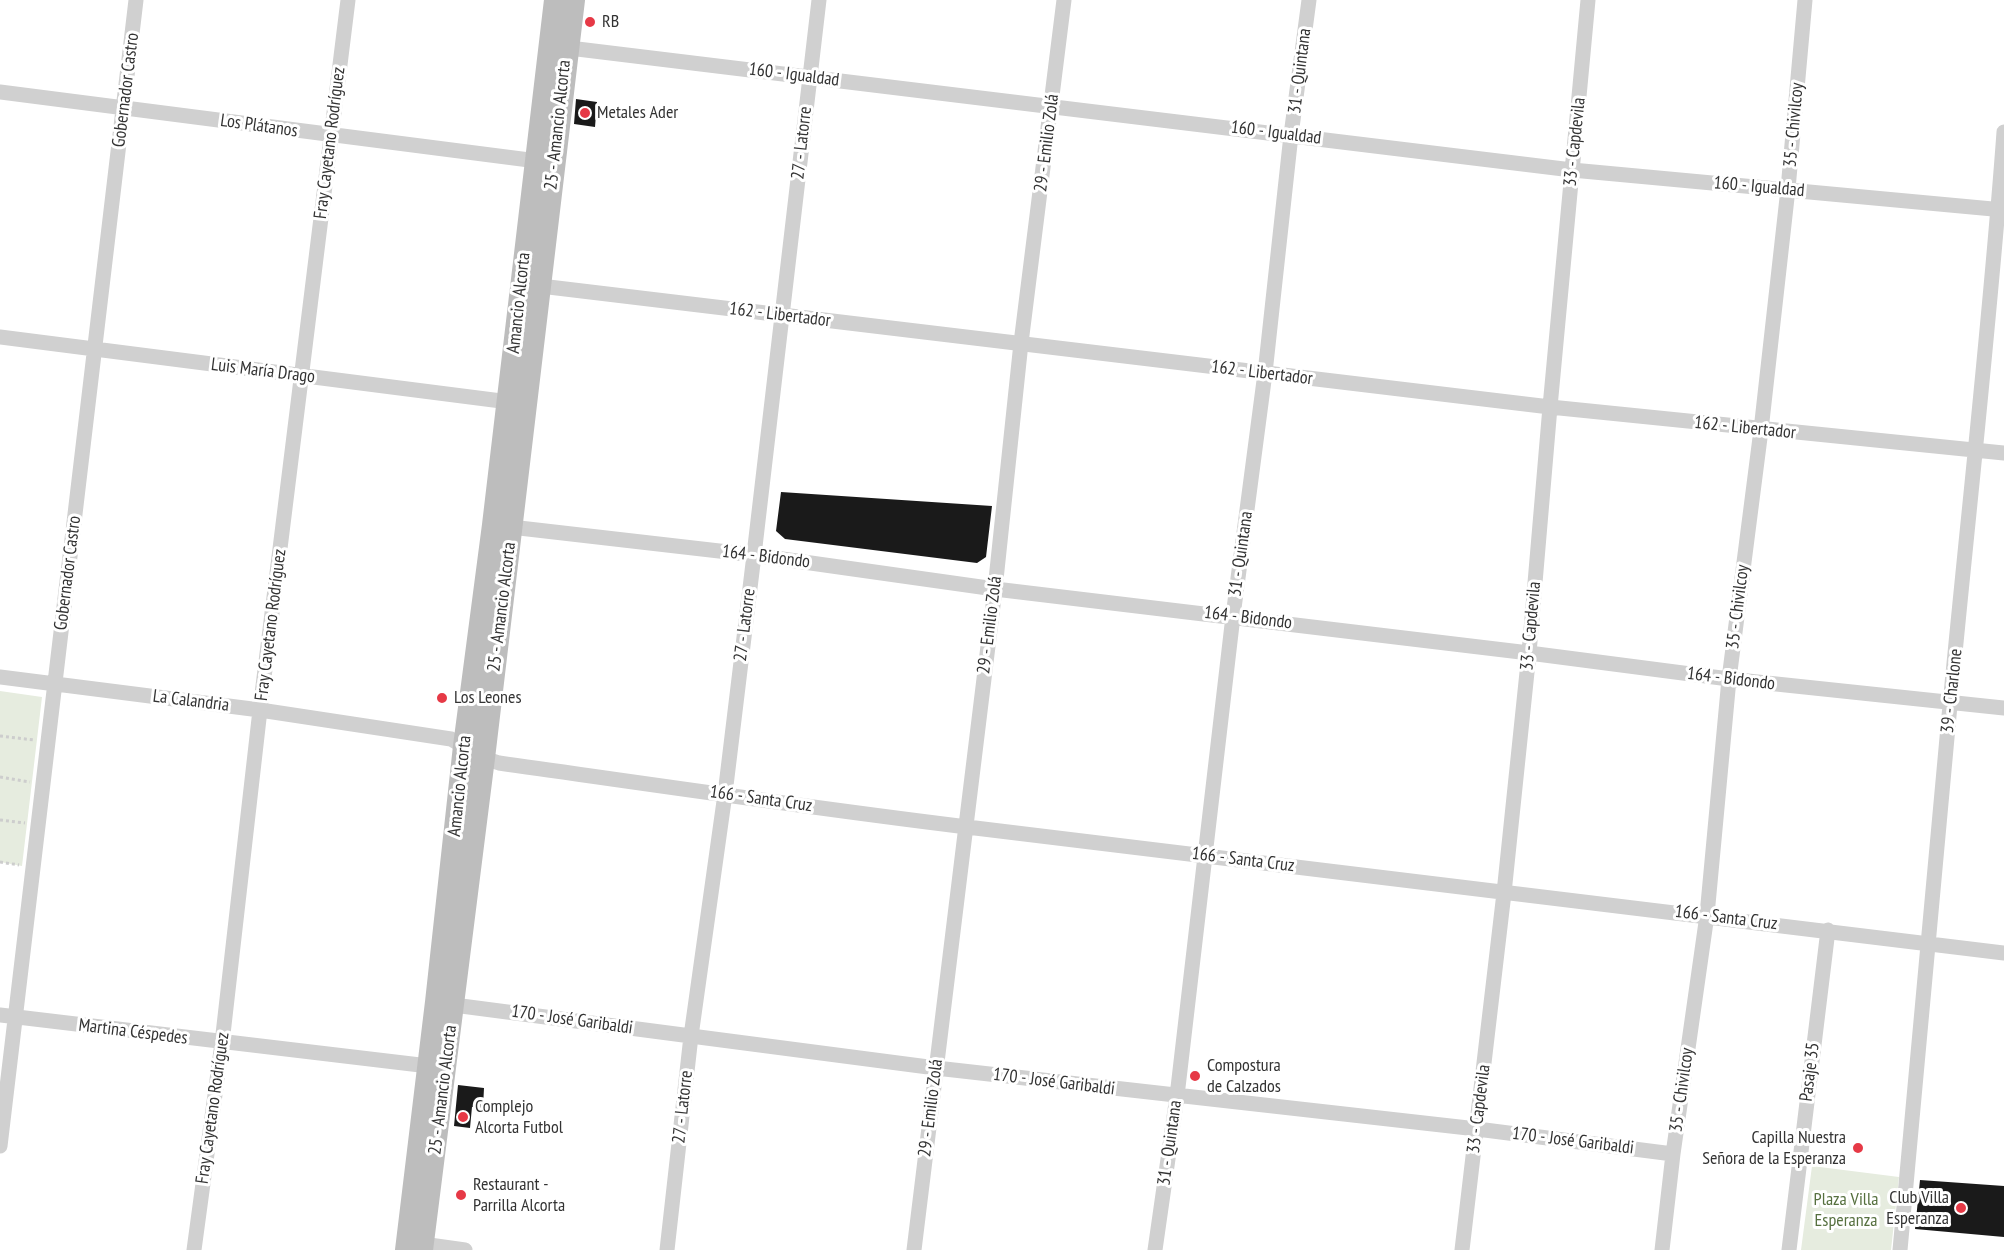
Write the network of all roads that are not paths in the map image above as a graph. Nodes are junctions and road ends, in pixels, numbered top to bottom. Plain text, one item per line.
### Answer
1 (136, 0) edge
2 (348, 0) edge
3 (555, 0) edge
4 (573, 0) edge
5 (819, 0) edge
6 (1065, 0) edge
7 (1309, 0) edge
8 (1588, 0) edge
9 (1805, 0) edge
10 (558, 47) junction
11 (809, 77) junction
12 (0, 92) edge
13 (1052, 106) junction
14 (123, 109) junction
15 (2004, 132) edge
16 (1291, 135) junction
17 (330, 136) junction
18 (544, 162) junction
19 (1572, 170) junction
20 (1788, 189) junction
21 (2001, 210) edge
22 (530, 285) junction
23 (782, 315) junction
24 (0, 337) edge
25 (1021, 343) junction
26 (94, 349) junction
27 (1265, 373) junction
28 (302, 376) junction
29 (517, 403) junction
30 (1550, 408) junction
31 (1761, 430) junction
32 (1977, 450) junction
33 (2004, 453) edge
34 (502, 526) junction
35 (754, 555) junction
36 (995, 589) junction
37 (1233, 616) junction
38 (1529, 652) junction
39 (0, 677) edge
40 (1729, 679) junction
41 (55, 684) junction
42 (1950, 703) junction
43 (2004, 708) edge
44 (260, 710) junction
45 (464, 746) junction
46 (484, 758) junction
47 (725, 795) junction
48 (966, 827) junction
49 (1206, 855) junction
50 (1504, 893) junction
51 (1707, 915) junction
52 (1828, 930) junction
53 (1930, 944) junction
54 (2004, 953) edge
55 (445, 1004) junction
56 (8, 1016) edge
57 (691, 1036) junction
58 (222, 1043) junction
59 (437, 1067) junction
60 (936, 1068) junction
61 (1177, 1096) junction
62 (1477, 1129) junction
63 (0, 1146) edge
64 (1673, 1154) junction
65 (415, 1246) edge
66 (194, 1250) edge
67 (465, 1250) edge
68 (667, 1250) edge
69 (914, 1250) edge
70 (1155, 1250) edge
71 (1462, 1250) edge
72 (1662, 1250) edge
73 (1789, 1250) edge
74 (1900, 1250) edge

1 - 14 street, Gobernador Castro
2 - 17 street, Fray Cayetano Rodríguez
3 - 10 main road
4 - 10 main road, 25 - Amancio Alcorta
5 - 11 street, 27 - Latorre
6 - 13 street, 29 - Emilio Zolá
7 - 16 street, 31 - Quintana
8 - 19 street, 33 - Capdevila
9 - 20 street, 35 - Chivilcoy
10 - 11 street, 160 - Igualdad
10 - 18 main road, 25 - Amancio Alcorta
11 - 13 street, 160 - Igualdad
11 - 23 street, 27 - Latorre
12 - 14 street, Los Plátanos
13 - 16 street, 160 - Igualdad
13 - 25 street, 29 - Emilio Zolá
14 - 17 street, Los Plátanos
14 - 26 street, Gobernador Castro
15 - 21 street, 39 - Charlone
16 - 19 street, 160 - Igualdad
16 - 27 street, 31 - Quintana
17 - 18 street, Los Plátanos
17 - 28 street, Fray Cayetano Rodríguez
18 - 22 main road, 25 - Amancio Alcorta
19 - 20 street, 160 - Igualdad
19 - 30 street, 33 - Capdevila
20 - 21 street, 160 - Igualdad
20 - 31 street, 35 - Chivilcoy
21 - 32 street, 39 - Charlone
22 - 23 street, 162 - Libertador
22 - 29 main road, 25 - Amancio Alcorta
23 - 25 street, 162 - Libertador
23 - 35 street, 27 - Latorre
24 - 26 street, Luis María Drago
25 - 27 street, 162 - Libertador
25 - 36 street, 29 - Emilio Zolá
26 - 28 street, Luis María Drago
26 - 41 street, Gobernador Castro
27 - 30 street, 162 - Libertador
27 - 37 street, 31 - Quintana
28 - 29 street, Luis María Drago
28 - 44 street, Fray Cayetano Rodríguez
29 - 34 main road, 25 - Amancio Alcorta
30 - 31 street, 162 - Libertador
30 - 38 street, 33 - Capdevila
31 - 32 street, 162 - Libertador
31 - 40 street, 35 - Chivilcoy
32 - 33 street, 162 - Libertador
32 - 42 street, 39 - Charlone
34 - 35 street, 164 - Bidondo
34 - 45 main road, Amancio Alcorta
34 - 46 main road, 25 - Amancio Alcorta
35 - 36 street, 164 - Bidondo
35 - 47 street, 27 - Latorre
36 - 37 street, 164 - Bidondo
36 - 48 street, 29 - Emilio Zolá
37 - 38 street, 164 - Bidondo
37 - 49 street, 31 - Quintana
38 - 40 street, 164 - Bidondo
38 - 50 street, 33 - Capdevila
39 - 41 street, La Calandria
40 - 42 street, 164 - Bidondo
40 - 51 street, 35 - Chivilcoy
41 - 44 street, La Calandria
41 - 56 street, Gobernador Castro
42 - 43 street, 164 - Bidondo
42 - 53 street, 39 - Charlone
44 - 45 street, La Calandria
44 - 58 street, Fray Cayetano Rodríguez
45 - 46 street, La Calandria
45 - 55 main road, Amancio Alcorta
46 - 47 street, 166 - Santa Cruz
46 - 55 main road, 25 - Amancio Alcorta
47 - 48 street, 166 - Santa Cruz
47 - 57 street, 27 - Latorre
48 - 49 street, 166 - Santa Cruz
48 - 60 street, 29 - Emilio Zolá
49 - 50 street, 166 - Santa Cruz
49 - 61 street, 31 - Quintana
50 - 51 street, 166 - Santa Cruz
50 - 62 street, 33 - Capdevila
51 - 52 street, 166 - Santa Cruz
51 - 64 street, 35 - Chivilcoy
52 - 53 street, 166 - Santa Cruz
52 - 73 street, Pasaje 35
53 - 54 street, 166 - Santa Cruz
53 - 74 street, 39 - Charlone
55 - 57 street, 170 - José Garibaldi
55 - 59 main road, 25 - Amancio Alcorta
56 - 58 street, Martina Céspedes
56 - 63 street, Gobernador Castro
57 - 60 street, 170 - José Garibaldi
57 - 68 street, 27 - Latorre
58 - 59 street, Martina Céspedes
58 - 66 street, Fray Cayetano Rodríguez
59 - 65 main road, 25 - Amancio Alcorta
60 - 61 street, 170 - José Garibaldi
60 - 69 street, 29 - Emilio Zolá
61 - 62 street, 170 - José Garibaldi
61 - 70 street, 31 - Quintana
62 - 64 street, 170 - José Garibaldi
62 - 71 street, 33 - Capdevila
64 - 72 street, 35 - Chivilcoy
65 - 67 street

